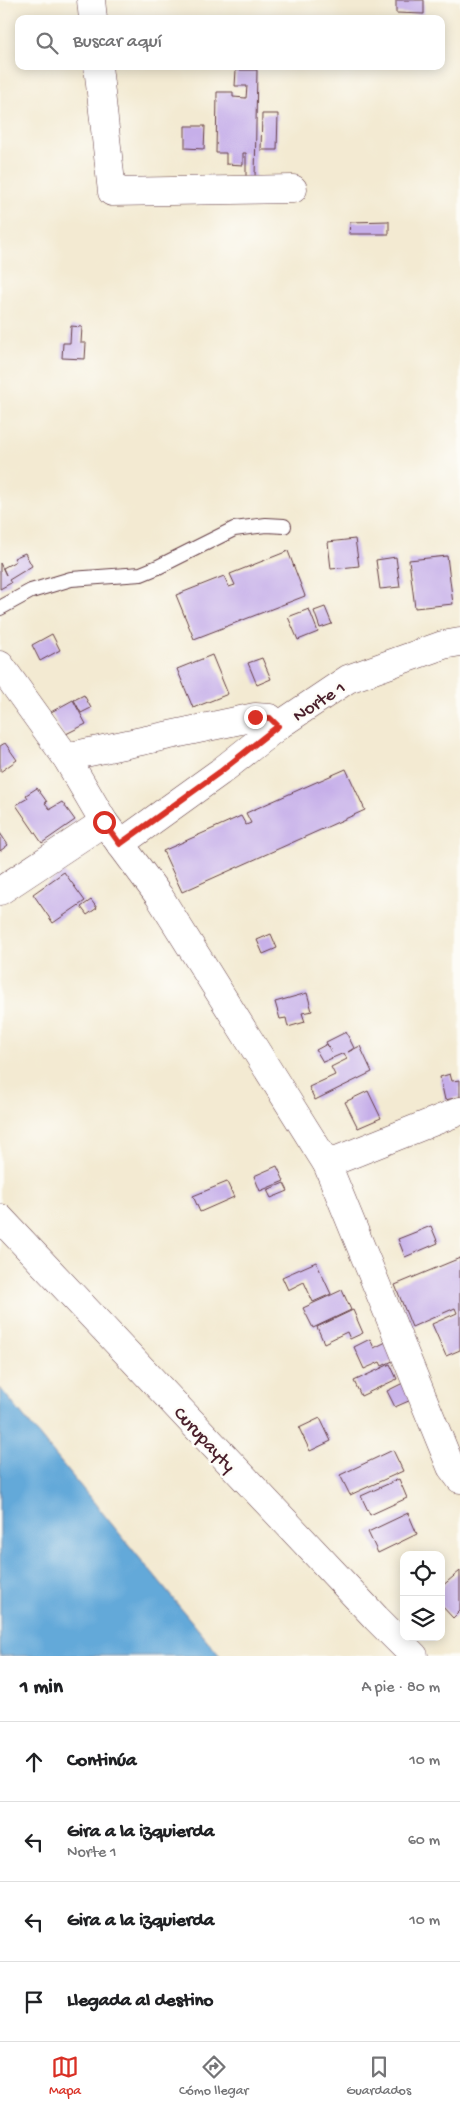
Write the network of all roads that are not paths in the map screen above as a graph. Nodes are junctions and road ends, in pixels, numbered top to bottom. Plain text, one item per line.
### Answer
1 (91, 0) edge
2 (93, 15) edge
3 (98, 70) edge
4 (293, 189) dead end
5 (284, 526) dead end
6 (0, 608) edge
7 (460, 642) edge
8 (0, 665) edge
9 (278, 726) junction
10 (66, 758) junction
11 (104, 822) junction
12 (120, 844) junction
13 (0, 890) edge
14 (460, 1111) edge
15 (327, 1164) junction
16 (0, 1218) edge
17 (457, 1470) edge
18 (414, 1656) edge

1 - 2 street
3 - 4 street
5 - 6 lane
7 - 9 street, Norte 1
8 - 10 street
9 - 10 street
9 - 12 street, Norte 1
10 - 11 street
11 - 12 street
11 - 13 street
12 - 15 street
14 - 15 street
15 - 17 street
16 - 18 street, Curupayty

